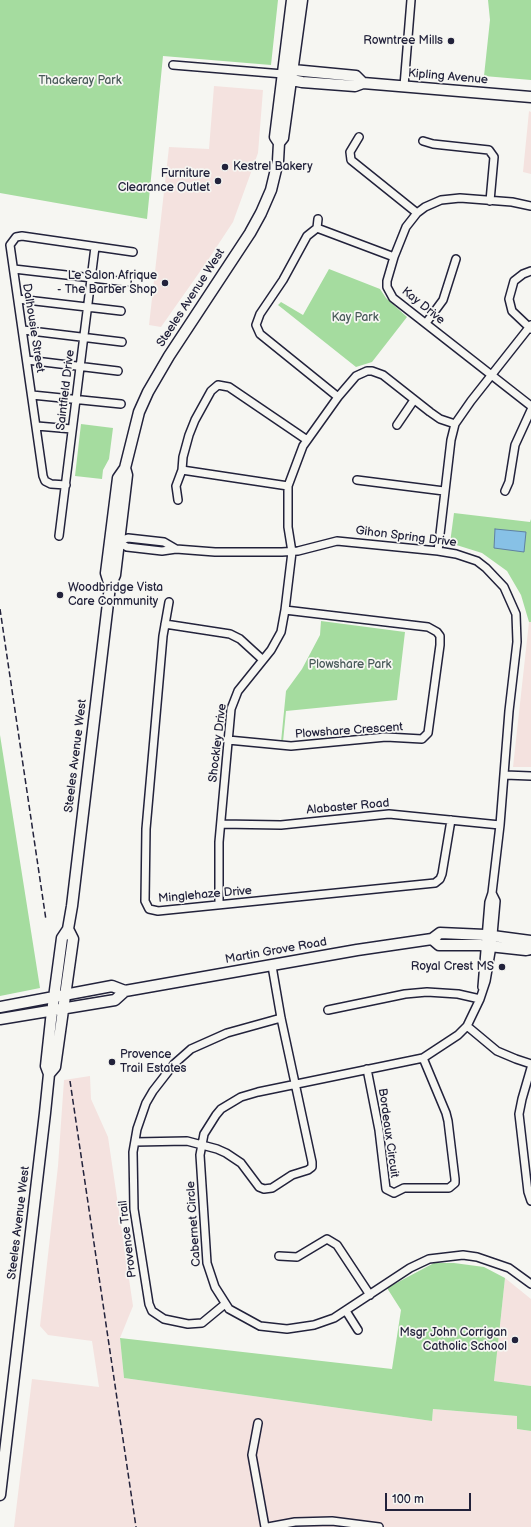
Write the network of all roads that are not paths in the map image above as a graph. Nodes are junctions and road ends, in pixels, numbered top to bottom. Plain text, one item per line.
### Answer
1 (292, 0) edge
2 (302, 0) edge
3 (411, 0) edge
4 (173, 65) dead end
5 (293, 70) junction
6 (283, 74) junction
7 (292, 80) junction
8 (363, 82) junction
9 (404, 86) junction
10 (531, 97) edge
11 (358, 137) dead end
12 (423, 141) dead end
13 (279, 143) junction
14 (490, 201) junction
15 (531, 206) edge
16 (417, 213) junction
17 (318, 219) dead end
18 (317, 228) junction
19 (95, 247) junction
20 (133, 252) dead end
21 (394, 257) junction
22 (456, 259) dead end
23 (14, 269) junction
24 (531, 271) edge
25 (90, 277) junction
26 (127, 282) dead end
27 (18, 299) junction
28 (87, 307) junction
29 (121, 311) dead end
30 (426, 323) junction
31 (530, 327) edge
32 (23, 330) junction
33 (83, 338) junction
34 (122, 342) dead end
35 (27, 360) junction
36 (80, 366) junction
37 (118, 371) dead end
38 (491, 376) junction
39 (32, 395) junction
40 (338, 397) junction
41 (76, 399) junction
42 (414, 400) junction
43 (121, 404) dead end
44 (531, 406) edge
45 (531, 410) edge
46 (455, 424) junction
47 (397, 425) dead end
48 (37, 426) junction
49 (72, 429) junction
50 (308, 440) junction
51 (182, 470) junction
52 (357, 480) dead end
53 (66, 485) junction
54 (288, 486) junction
55 (444, 491) junction
56 (505, 491) dead end
57 (178, 500) dead end
58 (59, 536) dead end
59 (115, 541) junction
60 (438, 551) junction
61 (292, 552) junction
62 (169, 602) dead end
63 (285, 610) junction
64 (165, 624) junction
65 (263, 660) junction
66 (228, 740) junction
67 (505, 775) junction
68 (531, 776) edge
69 (451, 820) junction
70 (220, 824) junction
71 (500, 825) junction
72 (219, 904) junction
73 (68, 929) junction
74 (489, 941) junction
75 (531, 941) edge
76 (531, 949) edge
77 (272, 966) junction
78 (125, 991) junction
79 (66, 994) junction
80 (54, 996) junction
81 (480, 1000) junction
82 (0, 1008) edge
83 (64, 1009) junction
84 (52, 1010) junction
85 (328, 1010) dead end
86 (281, 1018) junction
87 (0, 1019) edge
88 (467, 1026) junction
89 (423, 1058) junction
90 (531, 1064) edge
91 (531, 1068) edge
92 (367, 1069) junction
93 (49, 1074) junction
94 (294, 1084) junction
95 (136, 1142) junction
96 (201, 1144) junction
97 (531, 1201) edge
98 (279, 1256) dead end
99 (531, 1284) edge
100 (370, 1295) junction
101 (225, 1304) junction
102 (346, 1311) junction
103 (358, 1330) dead end
104 (258, 1423) dead end
105 (0, 1495) edge
106 (266, 1527) edge
107 (379, 1527) edge

1 - 6 main road, Steeles Avenue West
2 - 5 main road, Steeles Avenue West
3 - 9 street
4 - 6 street, Kipling Avenue
5 - 6 main road, Kipling Avenue
5 - 7 main road, Steeles Avenue West
5 - 8 main road, Kipling Avenue
6 - 7 main road, Kipling Avenue
6 - 13 main road, Steeles Avenue West
7 - 8 main road, Kipling Avenue
7 - 13 main road, Steeles Avenue West
8 - 9 main road, Kipling Avenue
9 - 10 main road, Kipling Avenue
11 - 16 street
12 - 14 street
13 - 59 main road, Steeles Avenue West
14 - 15 street, Kay Drive
14 - 16 street, Kay Drive
16 - 21 street, Kay Drive
17 - 18 street
18 - 21 street
18 - 40 street
19 - 20 street
19 - 23 street, Dalhousie Street
19 - 25 street, Saintfield Drive
21 - 30 street, Kay Drive
22 - 30 street
23 - 25 street
23 - 27 street, Dalhousie Street
24 - 31 street
25 - 26 street
25 - 28 street, Saintfield Drive
27 - 28 street
27 - 32 street, Dalhousie Street
28 - 29 street
28 - 33 street, Saintfield Drive
30 - 38 street, Kay Drive
31 - 38 street
32 - 33 street
32 - 35 street, Dalhousie Street
33 - 34 street
33 - 36 street, Saintfield Drive
35 - 36 street
35 - 39 street, Dalhousie Street
36 - 37 street
36 - 41 street, Saintfield Drive
38 - 44 street, Kay Drive
38 - 46 street
39 - 41 street
39 - 48 street, Dalhousie Street
40 - 42 street, Shockley Drive
40 - 50 street, Shockley Drive
41 - 43 street
41 - 49 street, Saintfield Drive
42 - 46 street
42 - 47 street
45 - 56 street
46 - 55 street
48 - 49 street
48 - 53 street, Dalhousie Street
49 - 53 street, Saintfield Drive
50 - 51 street
50 - 54 street, Shockley Drive
51 - 54 street
51 - 57 street
52 - 55 street
53 - 58 street, Saintfield Drive
54 - 61 street, Shockley Drive
55 - 60 street
59 - 61 street, Gihon Spring Drive
59 - 73 main road, Steeles Avenue West
60 - 61 street, Gihon Spring Drive
60 - 67 street, Gihon Spring Drive
61 - 63 street, Shockley Drive
62 - 64 street, Minglehaze Drive
63 - 65 street, Shockley Drive
63 - 66 street, Plowshare Crescent
64 - 65 street
64 - 72 street, Minglehaze Drive
65 - 66 street, Shockley Drive
66 - 70 street, Shockley Drive
67 - 68 street
67 - 71 street, Gihon Spring Drive
69 - 70 street, Alabaster Road
69 - 71 street, Alabaster Road
69 - 72 street, Minglehaze Drive
70 - 72 street, Shockley Drive
71 - 74 street, Gihon Spring Drive
73 - 79 main road, Steeles Avenue West
73 - 80 main road, Steeles Avenue West
74 - 75 main road, Martin Grove Road
74 - 76 main road, Martin Grove Road
74 - 77 main road, Martin Grove Road
74 - 81 street, Cabernet Circle
77 - 78 main road, Martin Grove Road
77 - 86 street
78 - 79 main road, Martin Grove Road
78 - 83 main road, Martin Grove Road
79 - 80 main road, Martin Grove Road
79 - 83 main road, Steeles Avenue West
80 - 82 main road, Martin Grove Road
80 - 84 main road, Steeles Avenue West
81 - 85 street
81 - 88 street, Cabernet Circle
83 - 84 main road, Martin Grove Road
83 - 93 main road, Steeles Avenue West
84 - 87 main road, Martin Grove Road
84 - 93 main road, Steeles Avenue West
86 - 94 street
86 - 95 street, Provence Trail
88 - 89 street, Cabernet Circle
88 - 90 street
89 - 92 street, Cabernet Circle
89 - 92 street, Bordeaux Circuit
91 - 97 street
92 - 94 street, Cabernet Circle
93 - 105 main road, Steeles Avenue West
94 - 96 street, Cabernet Circle
94 - 96 street
95 - 96 street
95 - 101 street, Provence Trail
96 - 101 street, Cabernet Circle
98 - 100 street
99 - 100 street, Cabernet Circle
100 - 102 street, Cabernet Circle
101 - 102 street, Cabernet Circle
102 - 103 street
104 - 106 street
106 - 107 street

